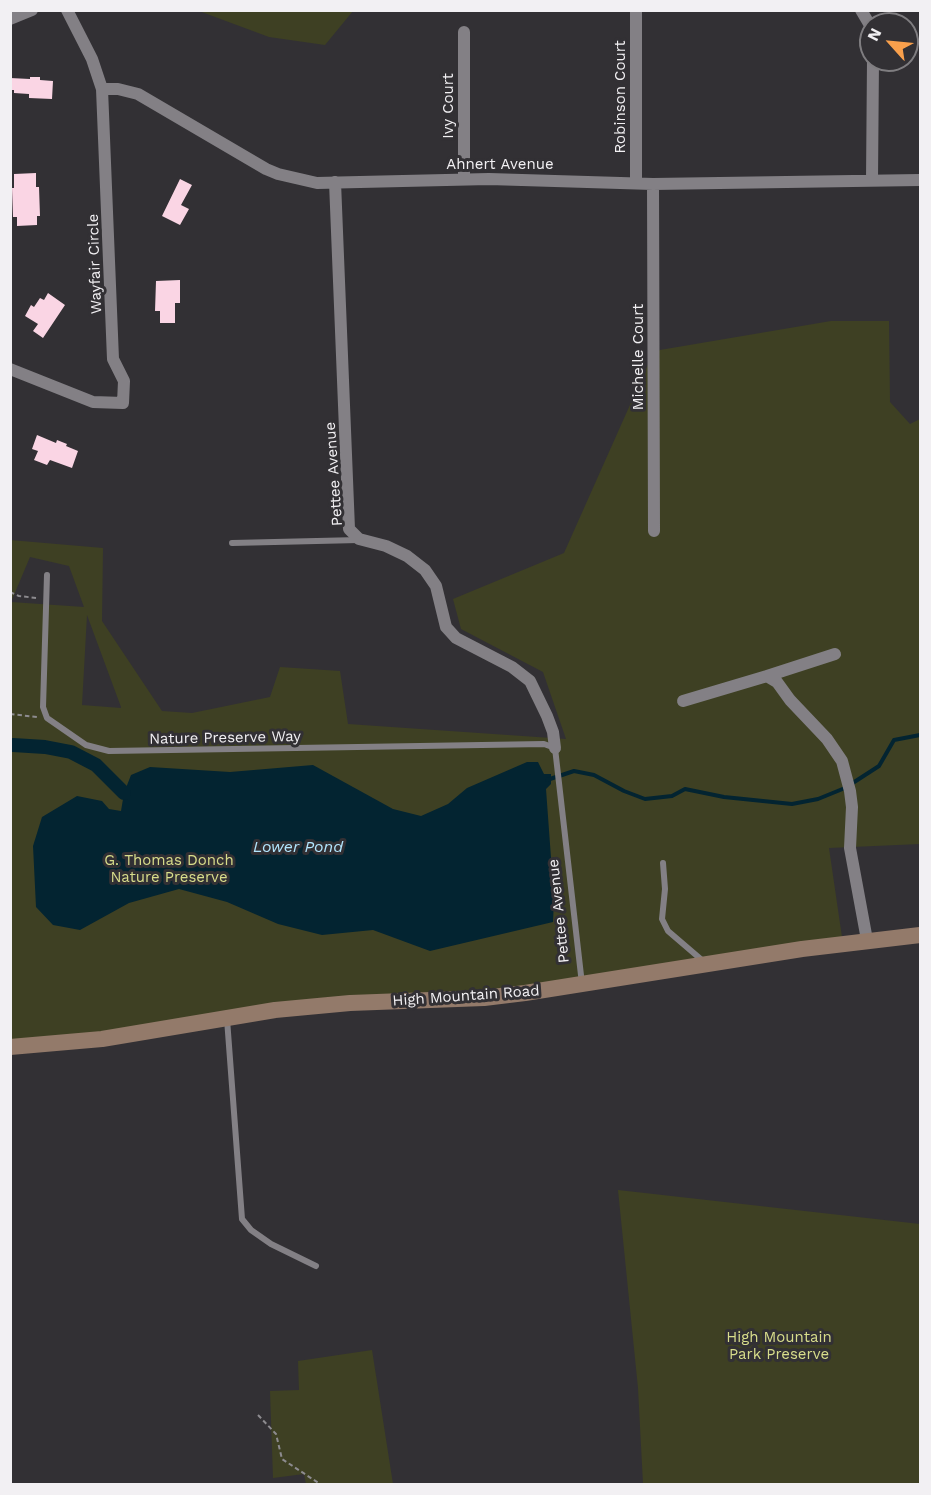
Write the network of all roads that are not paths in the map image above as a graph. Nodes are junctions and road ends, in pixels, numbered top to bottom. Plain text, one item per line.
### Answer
1 (32, 10) edge
2 (67, 10) edge
3 (636, 10) edge
4 (10, 19) edge
5 (464, 32) dead end
6 (873, 72) edge
7 (102, 89) junction
8 (464, 180) junction
9 (873, 180) junction
10 (921, 180) edge
11 (335, 182) junction
12 (636, 183) junction
13 (653, 184) junction
14 (10, 369) edge
15 (654, 531) dead end
16 (359, 539) junction
17 (232, 543) dead end
18 (47, 575) dead end
19 (835, 654) dead end
20 (767, 676) junction
21 (683, 701) dead end
22 (555, 748) junction
23 (663, 863) dead end
24 (921, 935) edge
25 (867, 940) junction
26 (706, 964) junction
27 (582, 985) junction
28 (227, 1018) junction
29 (10, 1047) edge
30 (316, 1266) dead end

1 - 4 street
2 - 7 street, Wayfair Circle
3 - 12 street, Robinson Court
5 - 8 street, Ivy Court
6 - 9 street
7 - 11 street, Ahnert Avenue
7 - 14 street, Wayfair Circle
8 - 11 street, Ahnert Avenue
8 - 12 street, Ahnert Avenue
9 - 10 street, Ahnert Avenue
9 - 13 street, Ahnert Avenue
11 - 16 street, Pettee Avenue
12 - 13 street, Ahnert Avenue
13 - 15 street, Michelle Court
16 - 17 lane
16 - 22 street, Pettee Avenue
18 - 22 lane, Nature Preserve Way
19 - 20 street
20 - 21 street
20 - 25 street
22 - 27 lane, Pettee Avenue
23 - 26 lane
24 - 25 main road, High Mountain Road
25 - 26 main road, High Mountain Road
26 - 27 main road, High Mountain Road
27 - 28 main road, High Mountain Road
28 - 29 main road, High Mountain Road
28 - 30 lane

